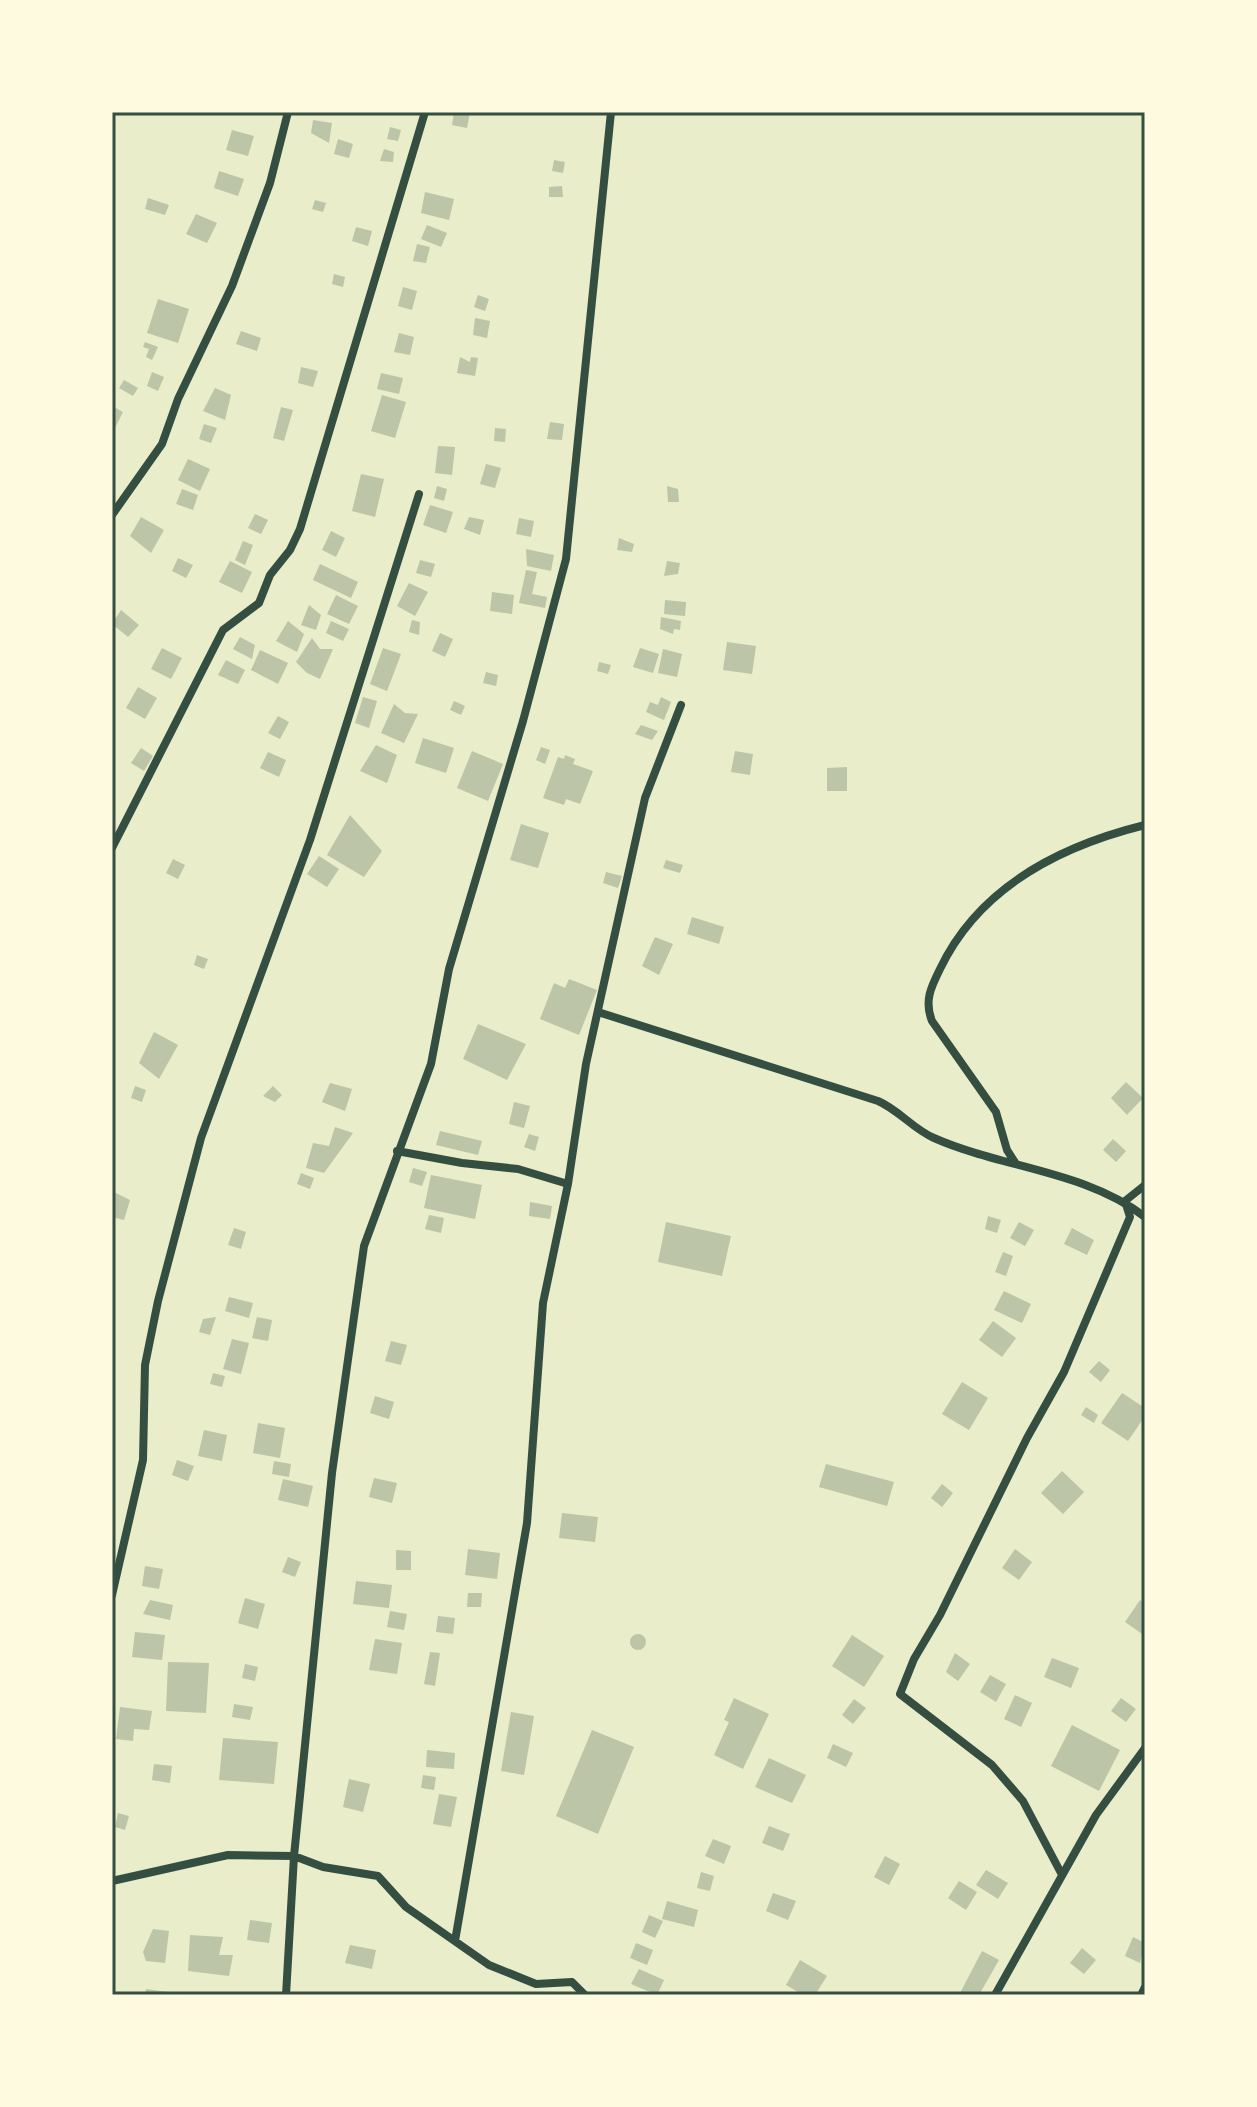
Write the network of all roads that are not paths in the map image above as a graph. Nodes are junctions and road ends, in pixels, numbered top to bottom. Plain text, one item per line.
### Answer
1 (288, 112) edge
2 (425, 112) edge
3 (611, 112) edge
4 (419, 494) dead end
5 (112, 515) edge
6 (681, 705) dead end
7 (1145, 825) edge
8 (112, 848) edge
9 (598, 1012) junction
10 (397, 1151) junction
11 (1016, 1165) junction
12 (568, 1184) junction
13 (1145, 1185) edge
14 (1125, 1201) junction
15 (1145, 1217) edge
16 (112, 1595) edge
17 (1145, 1748) edge
18 (294, 1856) junction
19 (1061, 1873) junction
20 (112, 1881) edge
21 (455, 1941) junction
22 (536, 1984) junction
23 (1145, 1987) edge
24 (286, 1995) edge
25 (531, 1995) edge
26 (585, 1995) edge
27 (995, 1995) edge
28 (1141, 1995) edge

1 - 5 street
2 - 8 street
3 - 10 street
4 - 16 street
6 - 9 street
7 - 11 street
9 - 11 street
9 - 12 street
10 - 12 street
10 - 18 street
11 - 14 street
12 - 21 street
13 - 14 street
14 - 15 street
14 - 19 street
17 - 19 street
18 - 20 street
18 - 21 street
18 - 24 street
19 - 27 street
21 - 22 street
22 - 25 street
22 - 26 street
23 - 28 street

